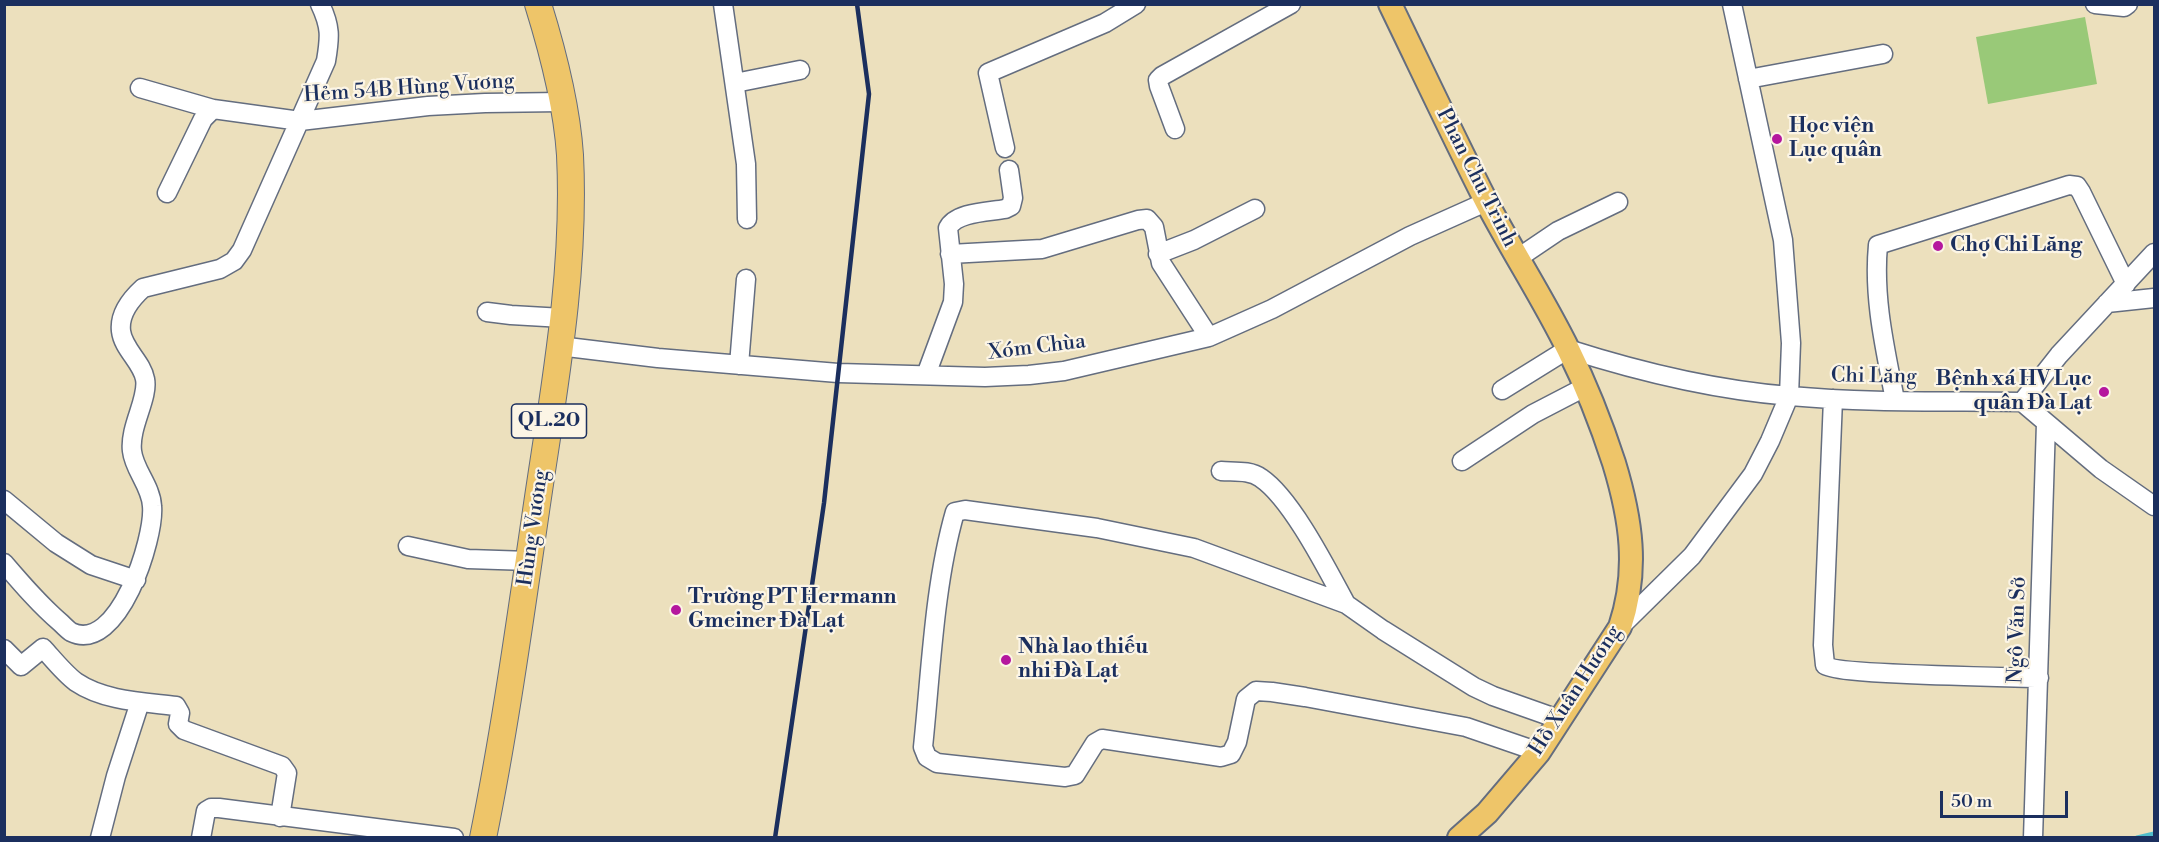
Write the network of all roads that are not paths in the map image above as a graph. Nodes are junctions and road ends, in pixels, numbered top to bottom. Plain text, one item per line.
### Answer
1 (320, 4) edge
2 (538, 4) edge
3 (723, 4) edge
4 (1136, 4) edge
5 (1291, 4) edge
6 (1390, 4) edge
7 (1732, 4) edge
8 (2095, 4) edge
9 (2128, 4) edge
10 (1883, 54) dead end
11 (800, 70) dead end
12 (1748, 79) junction
13 (735, 83) junction
14 (140, 88) dead end
15 (562, 102) junction
16 (213, 109) junction
17 (300, 121) junction
18 (1175, 129) dead end
19 (1005, 148) dead end
20 (1009, 170) dead end
21 (167, 193) dead end
22 (1618, 201) dead end
23 (1486, 202) junction
24 (1255, 209) dead end
25 (747, 219) dead end
26 (2154, 253) edge
27 (950, 254) junction
28 (1158, 254) junction
29 (1518, 258) junction
30 (746, 279) dead end
31 (2126, 284) junction
32 (2154, 298) edge
33 (2107, 303) junction
34 (487, 312) dead end
35 (562, 318) junction
36 (1209, 337) junction
37 (560, 346) junction
38 (1568, 349) junction
39 (739, 365) junction
40 (926, 375) junction
41 (1586, 387) junction
42 (1502, 390) dead end
43 (1789, 396) junction
44 (1833, 399) junction
45 (1895, 400) junction
46 (2022, 402) junction
47 (2046, 423) junction
48 (1462, 461) dead end
49 (1221, 471) dead end
50 (4, 500) edge
51 (2154, 506) edge
52 (408, 546) dead end
53 (529, 561) junction
54 (4, 563) edge
55 (136, 579) junction
56 (1346, 604) junction
57 (1620, 627) junction
58 (4, 650) edge
59 (2039, 678) junction
60 (141, 702) junction
61 (1561, 720) junction
62 (1539, 752) junction
63 (280, 817) junction
64 (100, 837) edge
65 (201, 837) edge
66 (454, 837) edge
67 (483, 837) edge
68 (1459, 837) edge
69 (2033, 837) edge

1 - 17 street
2 - 15 highway, Hùng Vương / QL.20
3 - 13 street
4 - 19 street
5 - 18 street
6 - 23 main road, Phan Chu Trinh
7 - 12 street
8 - 9 street
10 - 12 street
11 - 13 street
12 - 43 street
13 - 25 street
14 - 16 street, Hẻm 54B Hùng Vương
15 - 17 street, Hẻm 54B Hùng Vương
15 - 35 highway, Hùng Vương / QL.20
16 - 17 street, Hẻm 54B Hùng Vương
16 - 21 street
17 - 55 street
20 - 27 street
22 - 29 street
23 - 29 main road, Phan Chu Trinh
23 - 36 street, Xóm Chùa
24 - 28 street
26 - 31 street
27 - 28 street
27 - 40 street
28 - 36 street
29 - 38 main road, Phan Chu Trinh
30 - 39 street
31 - 33 street
31 - 45 street
32 - 33 street
33 - 46 street
34 - 35 street
35 - 37 highway, Hùng Vương / QL.20
36 - 40 street, Xóm Chùa
37 - 39 street, Xóm Chùa
37 - 53 highway, Hùng Vương / QL.20
38 - 41 main road, Hồ Xuân Hương
38 - 42 street
38 - 43 street, Chi Lăng
39 - 40 street, Xóm Chùa
41 - 48 street
41 - 57 main road, Hồ Xuân Hương
43 - 44 street, Chi Lăng
43 - 57 street
44 - 45 street, Chi Lăng
44 - 59 street
45 - 46 street, Chi Lăng
46 - 47 street
47 - 51 street
47 - 59 street, Ngô Văn Sở
49 - 56 street
50 - 55 street
52 - 53 street
53 - 67 highway, Hùng Vương / QL.20
54 - 55 street
56 - 61 street
56 - 62 street
57 - 61 main road, Hồ Xuân Hương
58 - 60 street
59 - 69 street, Ngô Văn Sở
60 - 63 street
60 - 64 street
61 - 62 main road, Hồ Xuân Hương
62 - 68 main road, Hồ Xuân Hương
63 - 65 street
63 - 66 street

